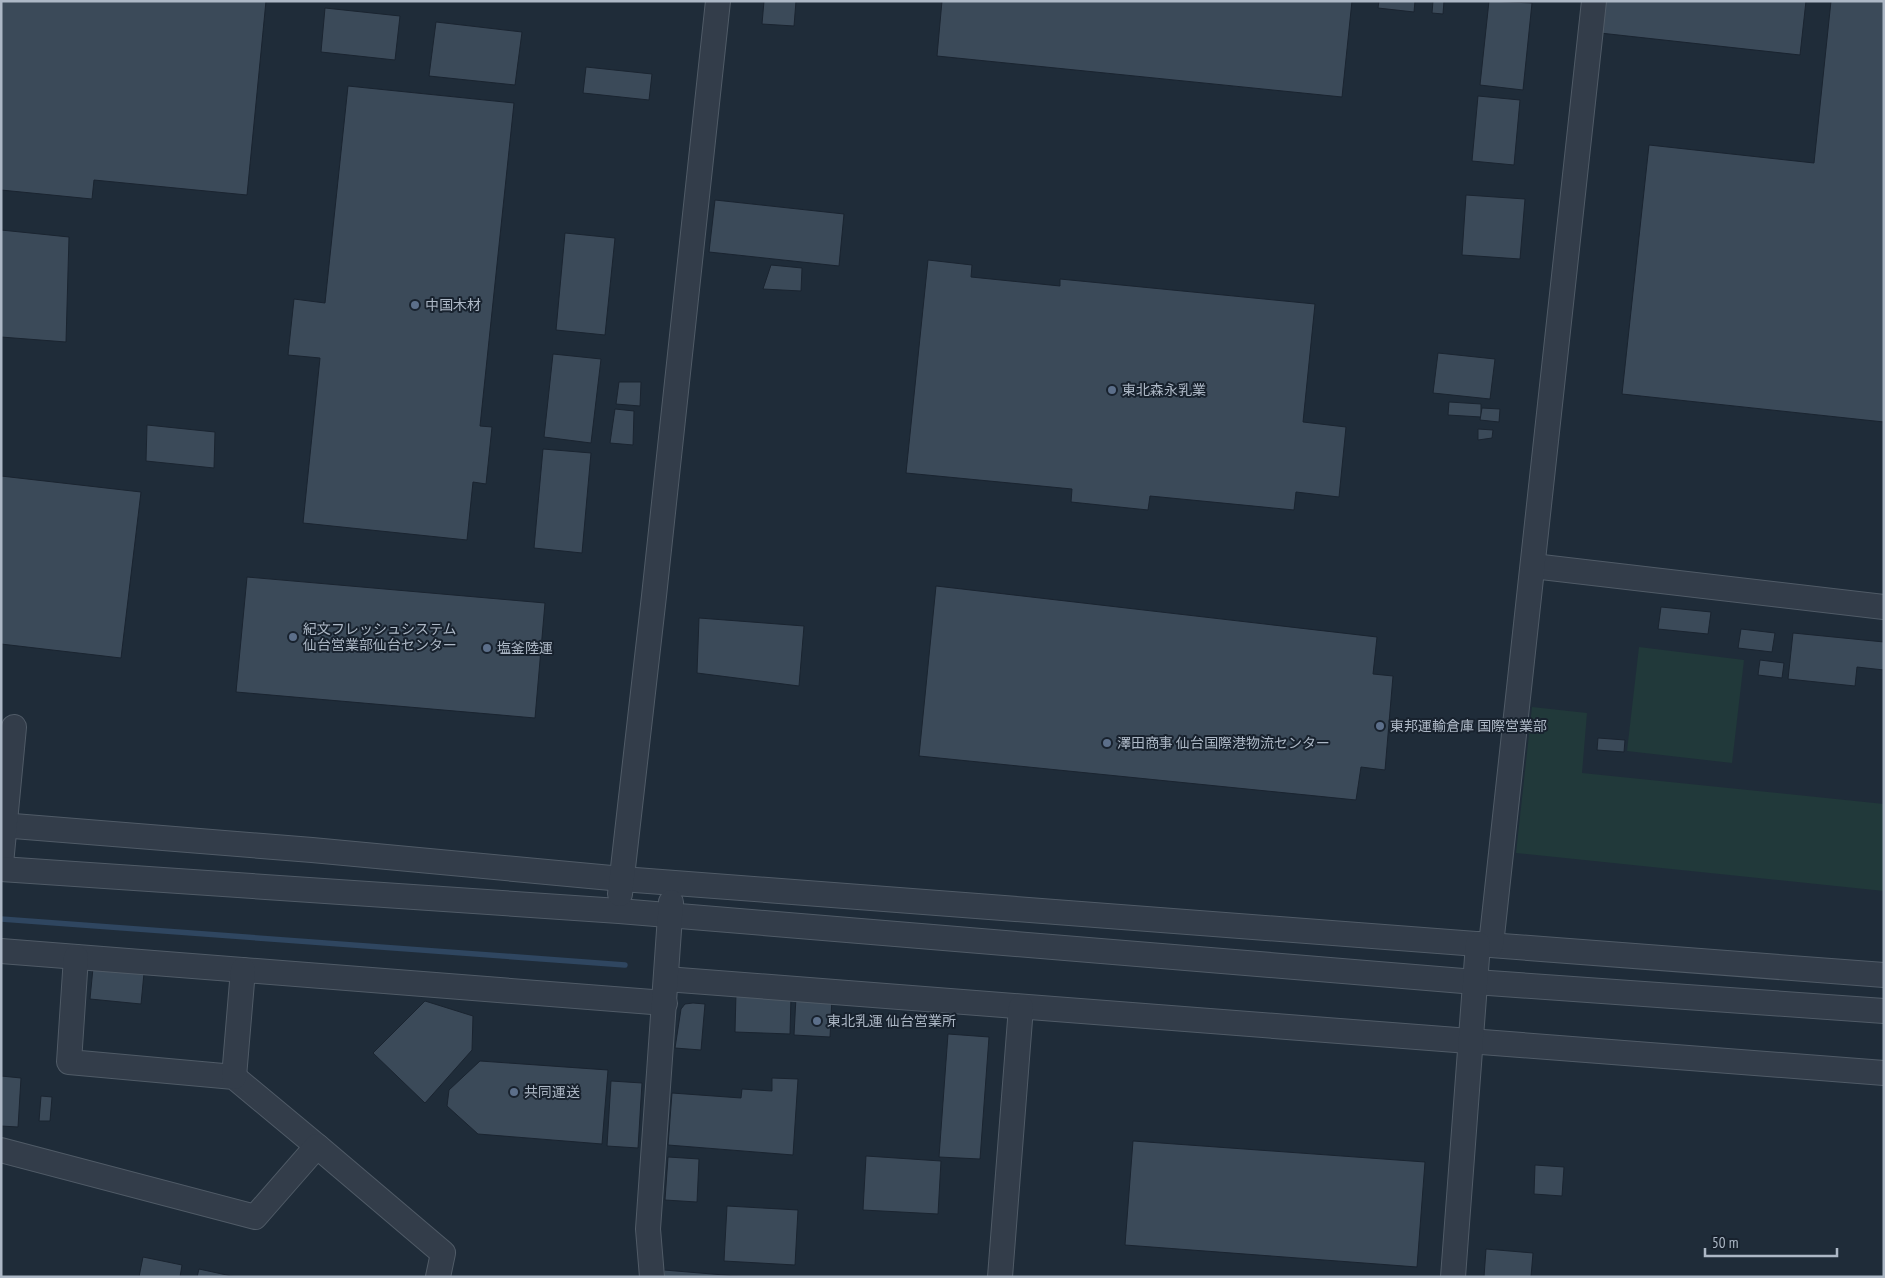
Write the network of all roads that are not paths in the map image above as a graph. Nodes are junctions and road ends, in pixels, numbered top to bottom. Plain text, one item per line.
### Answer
1 (718, 1) edge
2 (1594, 1) edge
3 (1533, 566) junction
4 (1884, 607) edge
5 (14, 727) dead end
6 (3, 826) edge
7 (1, 864) edge
8 (1, 869) edge
9 (622, 879) junction
10 (673, 883) junction
11 (618, 911) junction
12 (670, 916) junction
13 (1484, 944) junction
14 (1, 951) edge
15 (76, 957) junction
16 (243, 970) junction
17 (1884, 975) edge
18 (666, 979) junction
19 (1475, 982) junction
20 (665, 1003) junction
21 (1021, 1007) junction
22 (1884, 1011) edge
23 (1471, 1041) junction
24 (1884, 1073) edge
25 (234, 1077) junction
26 (317, 1146) junction
27 (1, 1150) edge
28 (438, 1277) edge
29 (652, 1277) edge
30 (1000, 1277) edge
31 (1453, 1277) edge

1 - 9 street
2 - 3 street
3 - 4 street
3 - 13 street
5 - 6 street
6 - 7 street
6 - 9 street
8 - 11 street
9 - 10 street
9 - 11 street
10 - 12 street
10 - 13 street
11 - 12 street
12 - 18 street
12 - 19 street
13 - 17 street
13 - 19 street
14 - 15 street
15 - 16 street
15 - 25 street
16 - 20 street
16 - 25 street
18 - 20 street
18 - 21 street
19 - 22 street
19 - 23 street
20 - 29 street
21 - 23 street
21 - 30 street
23 - 24 street
23 - 31 street
25 - 26 street
26 - 27 street
26 - 28 street

